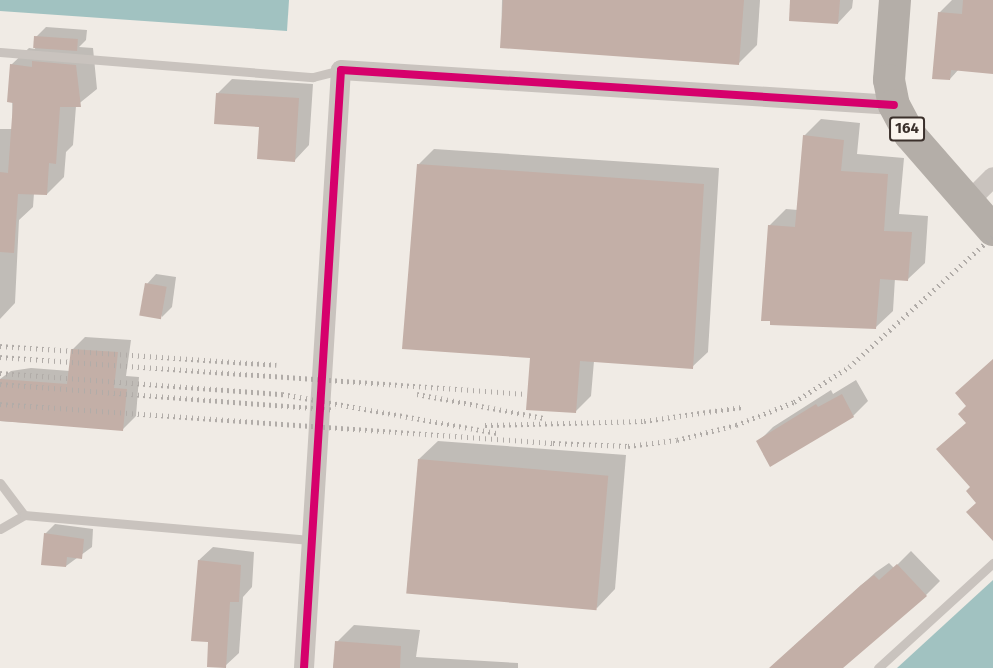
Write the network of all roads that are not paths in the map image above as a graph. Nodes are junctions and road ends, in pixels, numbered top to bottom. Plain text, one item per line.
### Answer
1 (895, 0) edge
2 (0, 52) edge
3 (341, 70) junction
4 (894, 105) junction
5 (993, 177) edge
6 (968, 202) junction
7 (993, 230) edge
8 (0, 483) edge
9 (24, 515) junction
10 (0, 529) edge
11 (310, 540) junction
12 (993, 563) edge
13 (304, 668) edge
14 (878, 668) edge

1 - 4 highway, 164
2 - 3 lane
3 - 4 street
3 - 11 street
4 - 6 highway, 164
5 - 6 street
6 - 7 highway, 164
8 - 9 lane
9 - 10 lane
9 - 11 lane
11 - 13 street
12 - 14 lane

